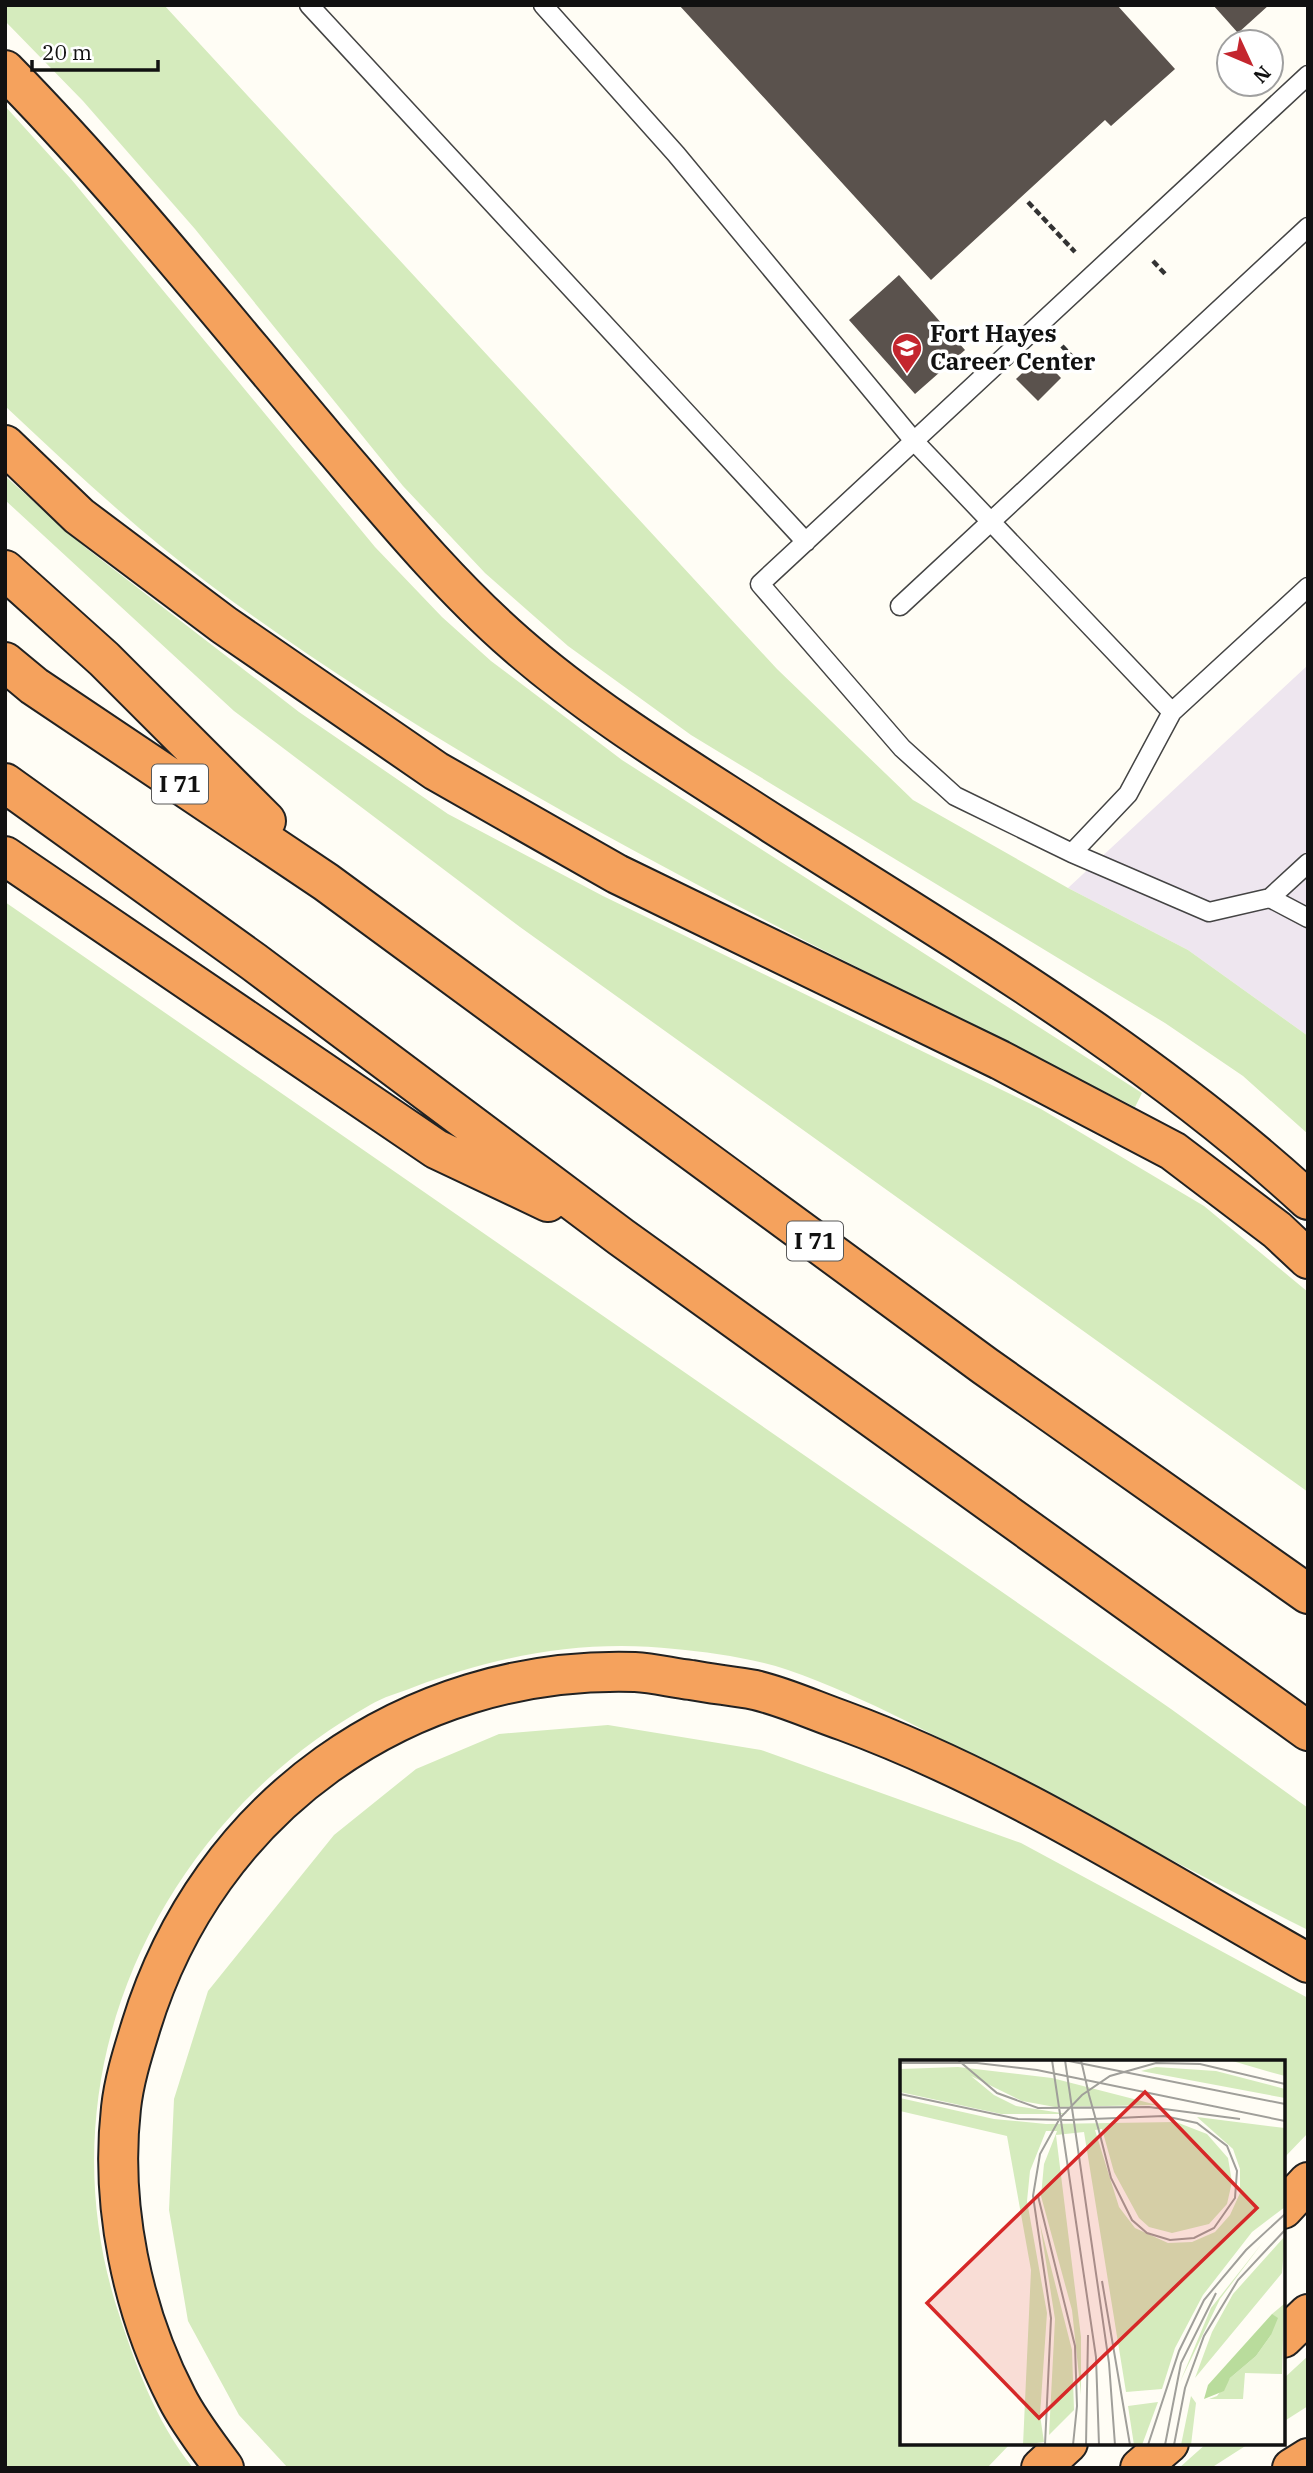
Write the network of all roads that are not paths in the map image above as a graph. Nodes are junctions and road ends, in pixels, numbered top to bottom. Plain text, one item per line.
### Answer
1 (309, 5) edge
2 (543, 5) edge
3 (5, 69) edge
4 (1308, 75) edge
5 (1308, 227) edge
6 (915, 441) junction
7 (5, 445) edge
8 (991, 521) junction
9 (806, 542) junction
10 (5, 570) edge
11 (1308, 587) edge
12 (900, 606) dead end
13 (5, 662) edge
14 (1172, 712) junction
15 (5, 783) edge
16 (1072, 853) junction
17 (5, 856) edge
18 (1308, 863) edge
19 (326, 882) junction
20 (1270, 898) junction
21 (1308, 918) edge
22 (1308, 1200) edge
23 (621, 1237) junction
24 (1308, 1259) edge
25 (1308, 1594) edge
26 (1308, 1731) edge
27 (1308, 1964) edge
28 (1308, 2182) edge
29 (1285, 2207) edge
30 (1308, 2314) edge
31 (1285, 2336) edge
32 (1066, 2445) edge
33 (1167, 2445) edge
34 (1308, 2458) edge
35 (224, 2468) edge
36 (1041, 2468) edge
37 (1140, 2468) edge
38 (1292, 2468) edge

1 - 9 lane
2 - 6 lane
3 - 22 highway
4 - 6 lane
5 - 8 lane
6 - 8 lane
6 - 9 lane
7 - 24 highway
8 - 12 lane
8 - 14 lane
9 - 16 lane
10 - 19 highway
11 - 14 lane
13 - 19 highway, I 71
14 - 16 lane
15 - 23 highway
16 - 20 lane
17 - 23 highway
18 - 20 lane
19 - 25 highway, I 71
20 - 21 lane
23 - 26 highway
27 - 35 highway
28 - 29 highway
30 - 31 highway
32 - 36 highway
33 - 37 highway
34 - 38 highway

